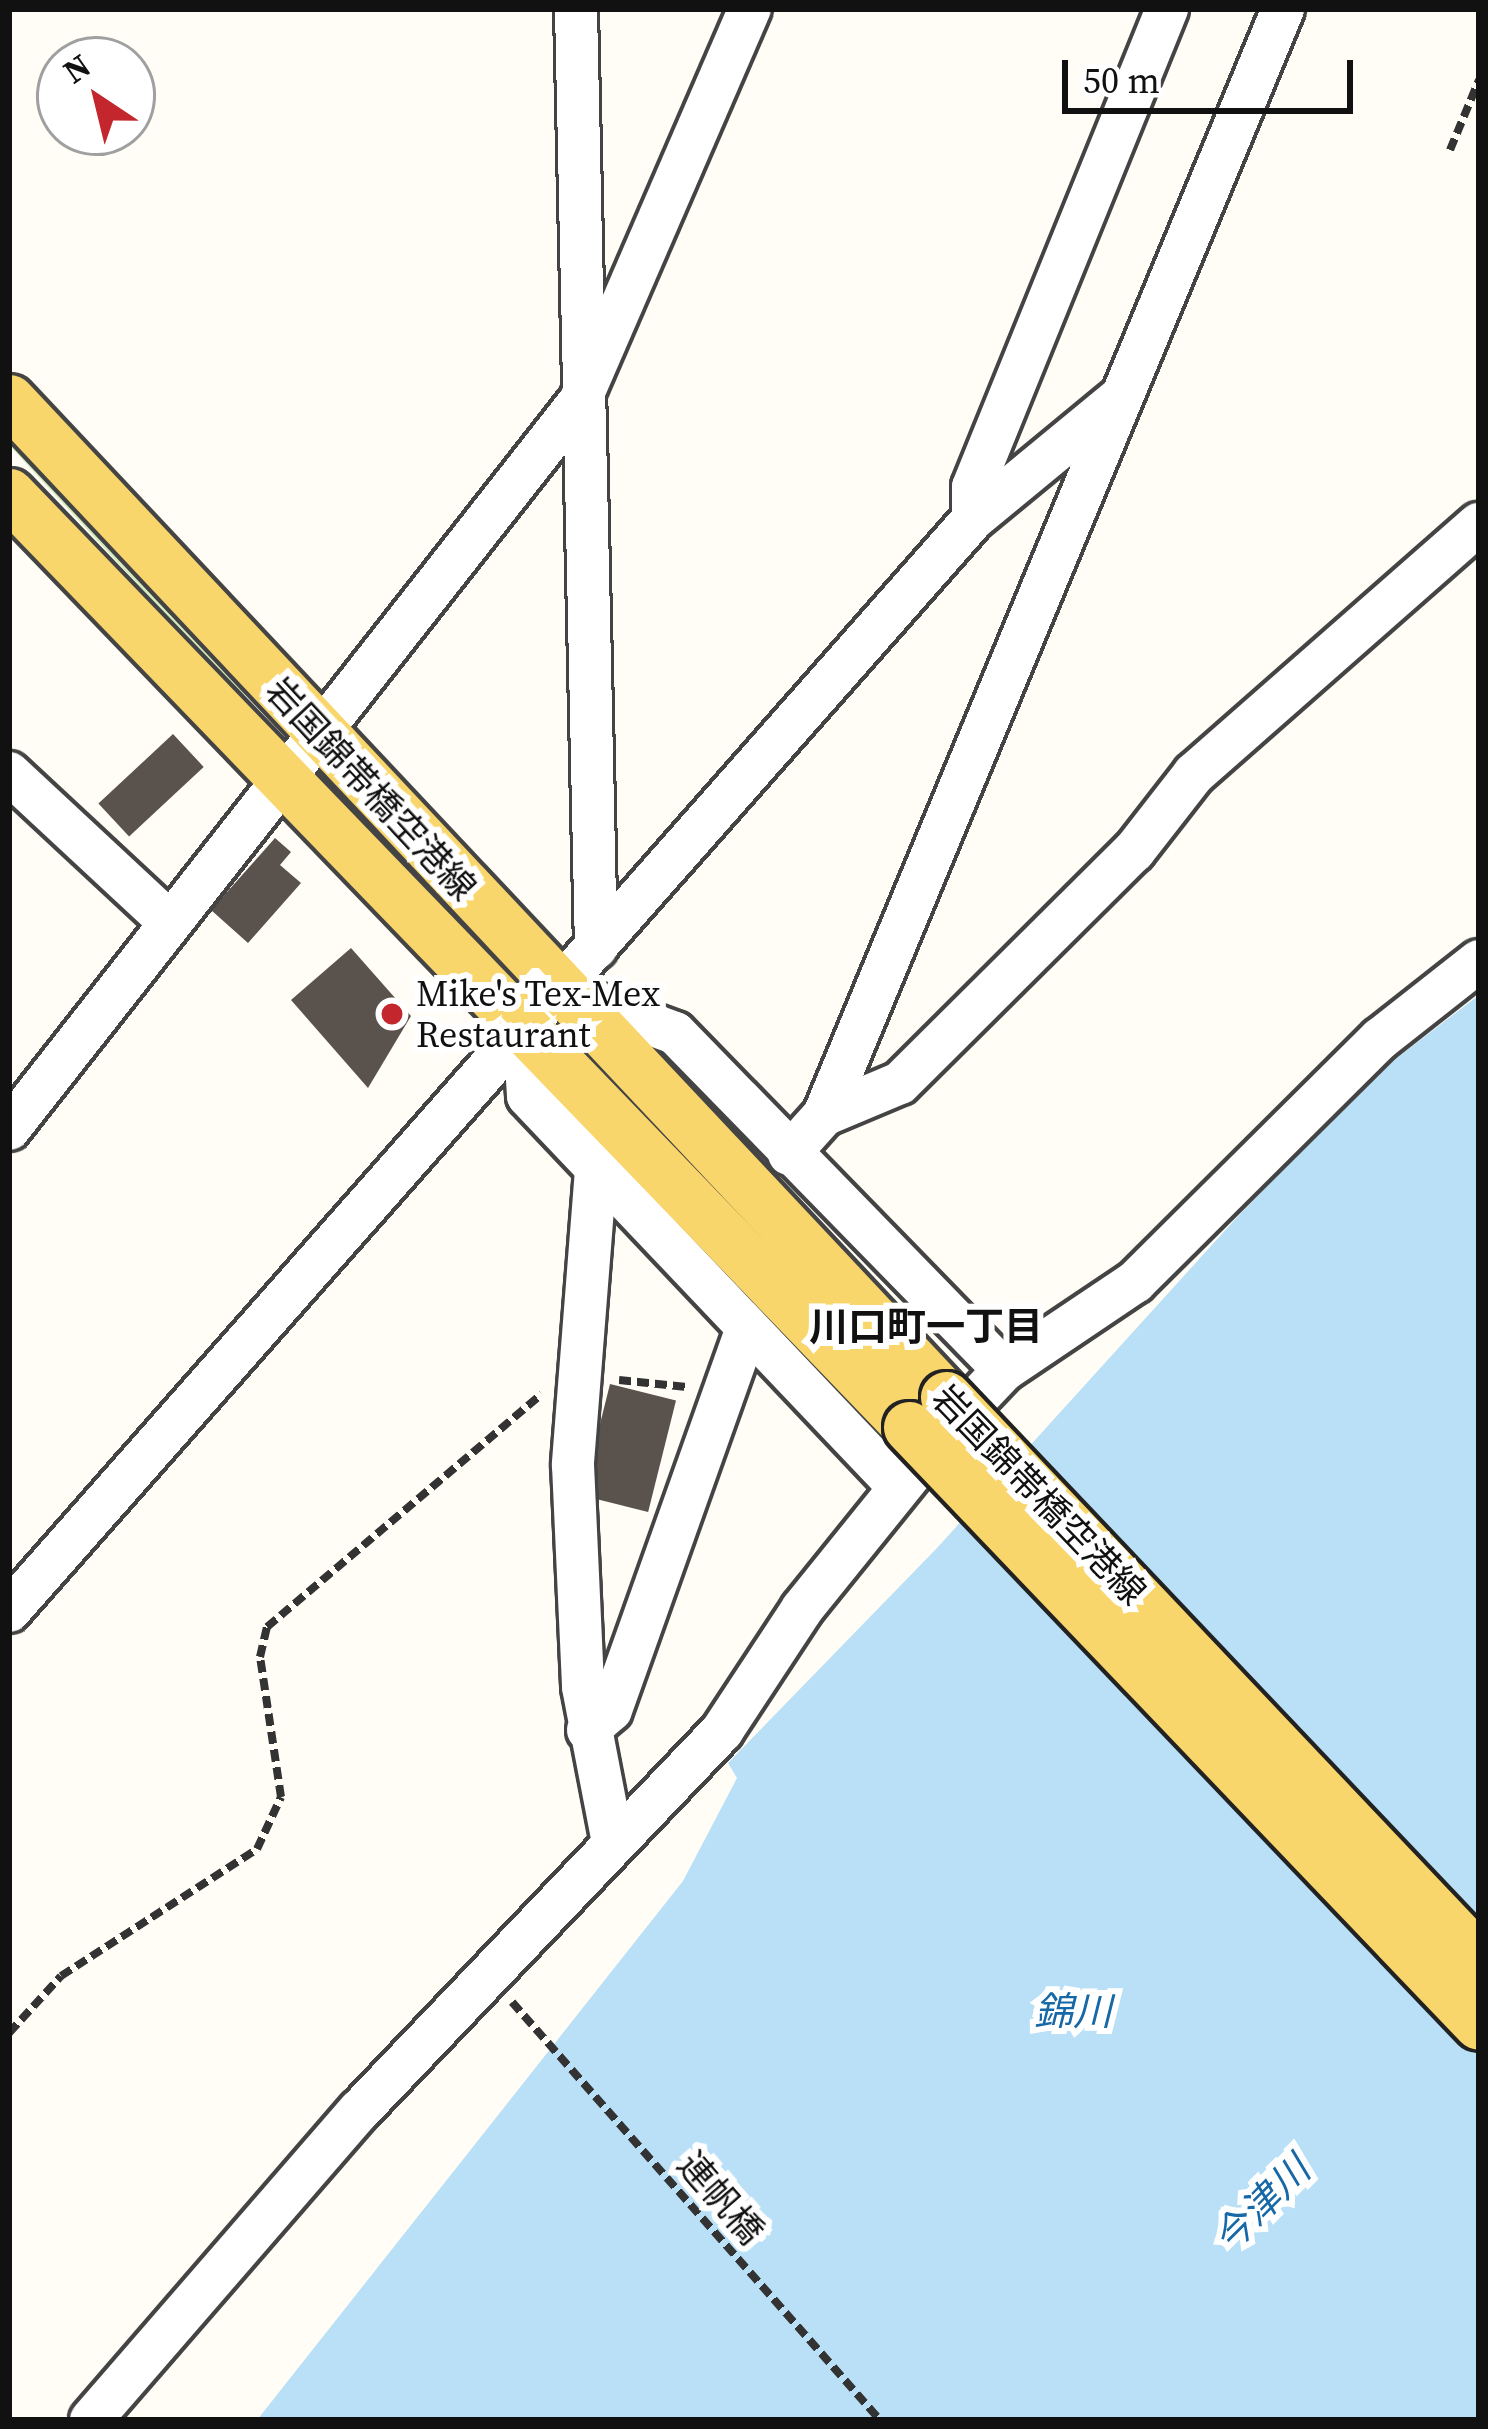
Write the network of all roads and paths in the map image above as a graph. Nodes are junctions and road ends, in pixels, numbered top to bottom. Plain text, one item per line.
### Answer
1 (576, 9) edge
2 (750, 9) edge
3 (1167, 9) edge
4 (1282, 9) edge
5 (1479, 80) edge
6 (1450, 149) dead end
7 (1121, 397) junction
8 (9, 400) edge
9 (580, 401) junction
10 (9, 494) edge
11 (973, 519) junction
12 (1479, 524) edge
13 (317, 731) junction
14 (9, 773) edge
15 (282, 773) junction
16 (168, 921) junction
17 (596, 948) junction
18 (1479, 961) edge
19 (560, 991) junction
20 (524, 1032) junction
21 (824, 1115) junction
22 (9, 1129) edge
23 (789, 1154) junction
24 (596, 1170) junction
25 (746, 1330) junction
26 (1004, 1370) junction
27 (578, 1377) junction
28 (724, 1392) junction
29 (928, 1412) junction
30 (898, 1486) junction
31 (9, 1611) edge
32 (588, 1730) junction
33 (613, 1843) junction
34 (1479, 1959) edge
35 (521, 2012) dead end
36 (1479, 2024) edge
37 (9, 2033) edge
38 (91, 2420) edge
39 (880, 2420) edge

1 - 9 street
2 - 9 street
3 - 11 street
4 - 7 street
5 - 6 path
7 - 11 street
7 - 21 street
8 - 13 main road, 岩国錦帯橋空港線
9 - 13 street
9 - 17 street
10 - 15 main road, 岩国錦帯橋空港線
11 - 17 street
12 - 21 street
13 - 15 street
13 - 19 main road, 岩国錦帯橋空港線
14 - 16 street
15 - 16 street
15 - 20 main road, 岩国錦帯橋空港線
16 - 22 street
17 - 19 street
18 - 26 street
19 - 20 street
19 - 23 street
19 - 29 main road, 岩国錦帯橋空港線
20 - 24 street
20 - 29 main road, 岩国錦帯橋空港線
20 - 31 street
21 - 23 street
23 - 26 street
24 - 25 street
24 - 27 street
25 - 28 street
25 - 30 street
26 - 30 street
27 - 28 path
27 - 32 street
27 - 37 path
28 - 32 street
29 - 34 main road, 岩国錦帯橋空港線, bridge
29 - 36 main road, 岩国錦帯橋空港線, bridge
30 - 33 street
32 - 33 street
33 - 38 street
35 - 39 path, 連帆橋

